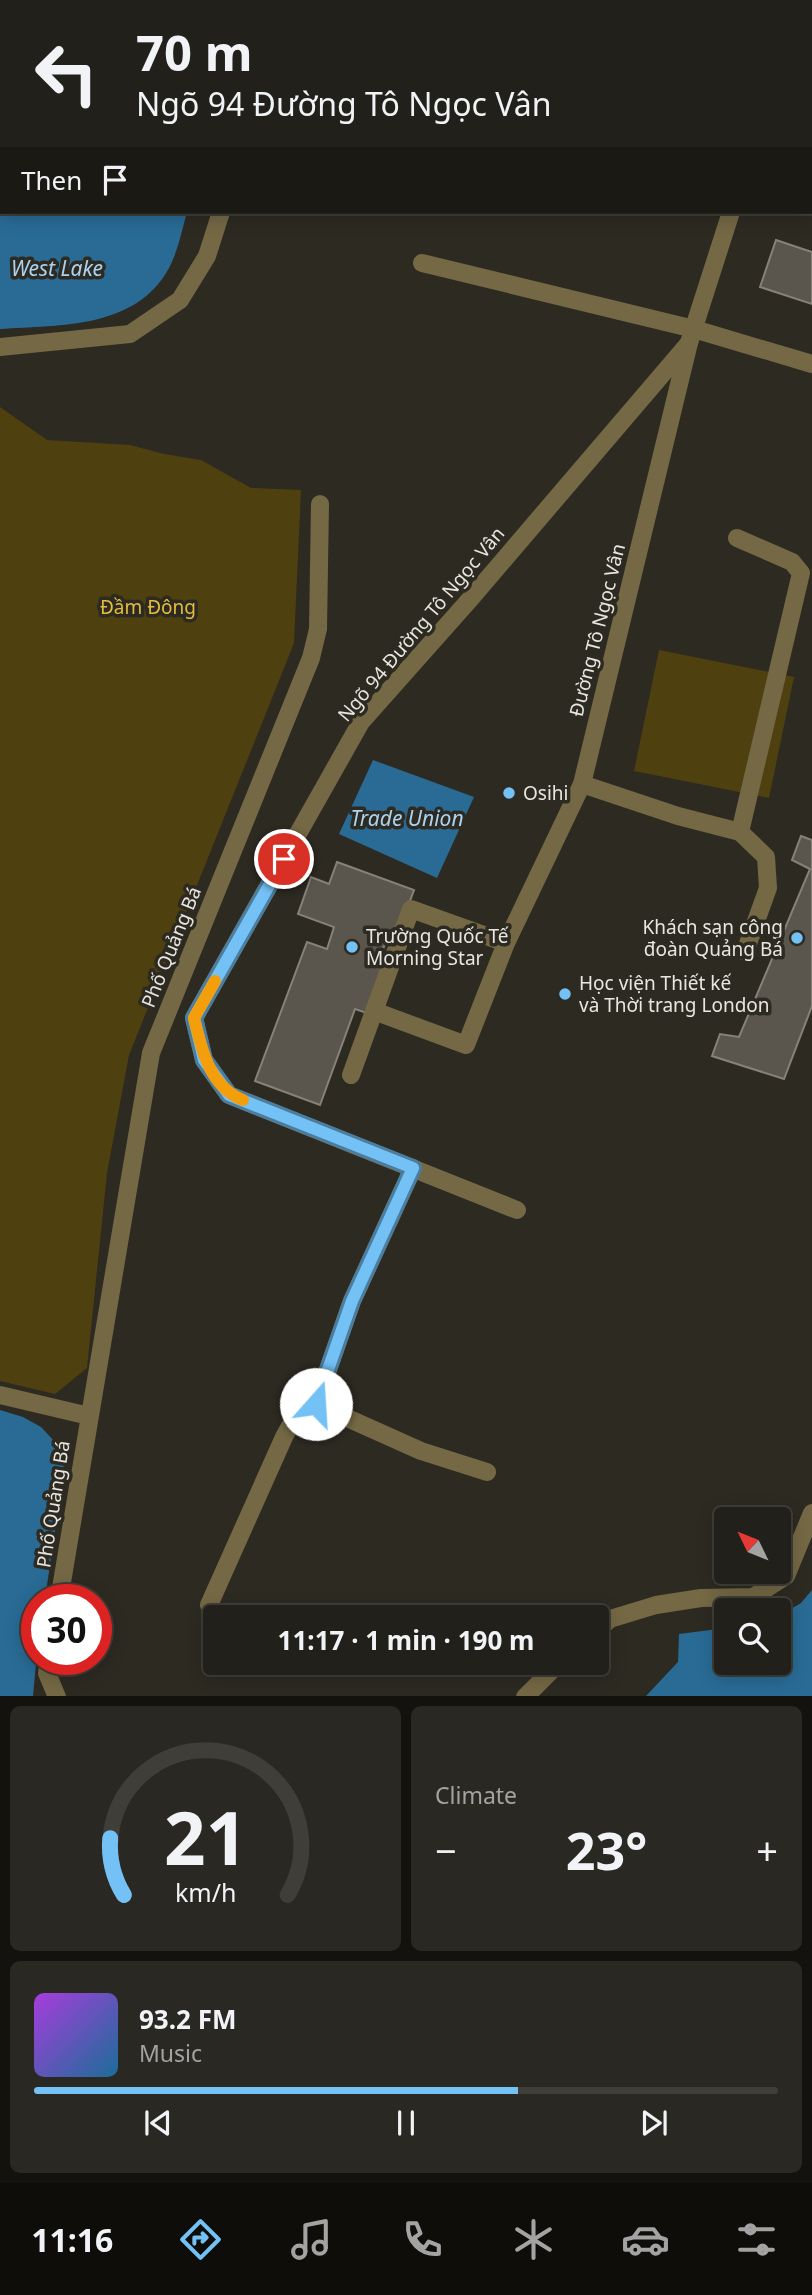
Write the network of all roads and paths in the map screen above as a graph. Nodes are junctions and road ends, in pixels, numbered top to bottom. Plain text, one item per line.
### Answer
1 (221, 214) edge
2 (730, 214) edge
3 (422, 262) dead end
4 (691, 336) junction
5 (0, 347) edge
6 (812, 365) edge
7 (320, 504) dead end
8 (737, 538) dead end
9 (582, 784) junction
10 (740, 832) junction
11 (506, 943) junction
12 (745, 952) dead end
13 (374, 1011) junction
14 (351, 1075) dead end
15 (413, 1168) junction
16 (517, 1210) dead end
17 (0, 1395) edge
18 (316, 1404) junction
19 (89, 1416) junction
20 (487, 1472) dead end
21 (812, 1513) edge
22 (62, 1584) edge
23 (209, 1605) dead end
24 (609, 1621) edge
25 (48, 1675) edge
26 (547, 1675) edge
27 (57, 1696) edge
28 (525, 1696) edge

1 - 5 street
2 - 4 street, Đường Tô Ngọc Vân
3 - 4 street
4 - 6 street
4 - 9 street, Đường Tô Ngọc Vân
4 - 15 street, Ngõ 94 Đường Tô Ngọc Vân
7 - 19 street, Phố Quảng Bá
8 - 10 street
9 - 10 street
9 - 11 street, Đường Tô Ngọc Vân
10 - 12 street
11 - 13 street, Đường Tô Ngọc Vân
11 - 13 street
13 - 14 street
15 - 16 street, Ngõ 94 Đường Tô Ngọc Vân
15 - 18 street
17 - 19 street, Phố Quảng Bá
18 - 20 street
18 - 23 street
19 - 22 street, Phố Quảng Bá
21 - 24 street
25 - 27 street
26 - 28 street

